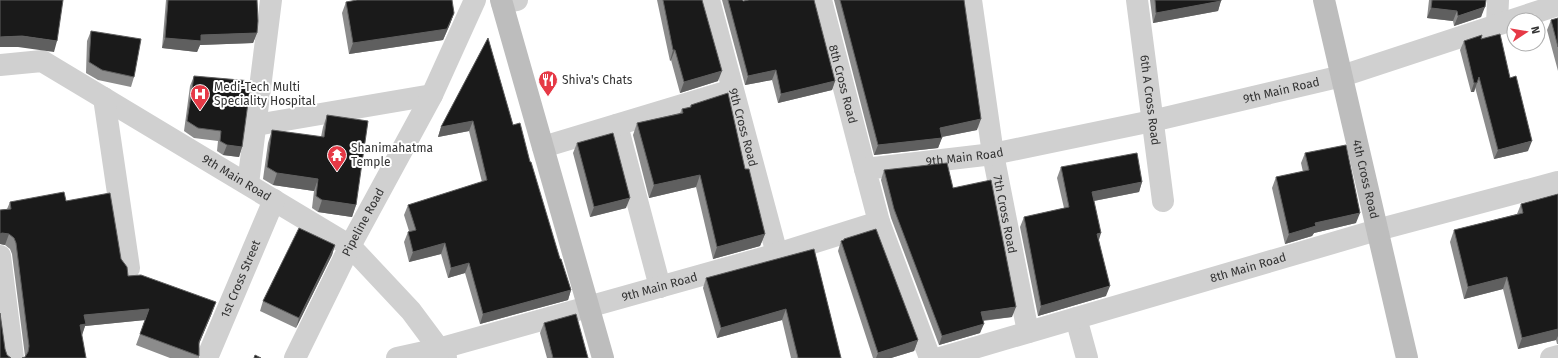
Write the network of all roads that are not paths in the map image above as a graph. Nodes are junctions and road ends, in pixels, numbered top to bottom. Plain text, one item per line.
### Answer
1 (271, 0) edge
2 (475, 0) edge
3 (709, 0) edge
4 (821, 0) edge
5 (971, 0) edge
6 (1137, 0) edge
7 (1324, 0) edge
8 (1498, 0) edge
9 (507, 1) edge
10 (1558, 5) edge
11 (1497, 24) junction
12 (0, 65) edge
13 (1342, 76) junction
14 (732, 90) junction
15 (432, 95) junction
16 (104, 98) junction
17 (1152, 121) junction
18 (617, 124) junction
19 (256, 125) junction
20 (543, 146) junction
21 (993, 154) junction
22 (865, 169) junction
23 (1558, 182) edge
24 (248, 184) junction
25 (274, 200) junction
26 (1163, 200) dead end
27 (879, 222) junction
28 (1376, 230) junction
29 (350, 246) junction
30 (777, 254) junction
31 (0, 256) edge
32 (129, 268) edge
33 (660, 287) junction
34 (589, 307) junction
35 (1076, 318) junction
36 (1028, 332) junction
37 (442, 354) edge
38 (1558, 356) edge
39 (13, 358) edge
40 (208, 358) edge
41 (295, 358) edge
42 (397, 358) edge
43 (603, 358) edge
44 (930, 358) edge
45 (940, 358) edge
46 (1088, 358) edge
47 (1407, 358) edge
48 (1551, 358) edge

1 - 19 street
2 - 15 street, Pipeline Road
3 - 14 street, 9th Cross Road
4 - 22 street, 8th Cross Road
5 - 21 street, 7th Cross Road
6 - 17 street, 6th A Cross Road
7 - 13 main road, 4th Cross Road
8 - 11 street
9 - 20 main road
10 - 11 street, 9th Main Road
11 - 13 street, 9th Main Road
12 - 16 street, 9th Main Road
13 - 17 street, 9th Main Road
13 - 28 main road, 4th Cross Road
14 - 18 street
14 - 30 street, 9th Cross Road
15 - 19 street
15 - 29 street, Pipeline Road
16 - 24 street, 9th Main Road
16 - 32 street
17 - 21 street, 9th Main Road
17 - 26 street, 6th A Cross Road
18 - 20 street
18 - 33 street
19 - 24 street
20 - 34 main road
21 - 22 street, 9th Main Road
21 - 36 street, 7th Cross Road
22 - 27 street
23 - 28 street, 8th Main Road
24 - 25 street, 9th Main Road
25 - 29 street, 9th Main Road
25 - 40 street, 1st Cross Street
27 - 30 street, 9th Main Road
27 - 44 street
28 - 35 street, 8th Main Road
28 - 47 main road, 4th Cross Road
29 - 37 street, 9th Main Road
29 - 41 street, Pipeline Road
30 - 33 street, 9th Main Road
31 - 39 street
33 - 34 street, 9th Main Road
34 - 37 street, 9th Main Road
34 - 43 main road
35 - 36 street, 8th Main Road
35 - 46 street
36 - 45 street, 8th Main Road
37 - 42 street, 9th Main Road
38 - 48 street

